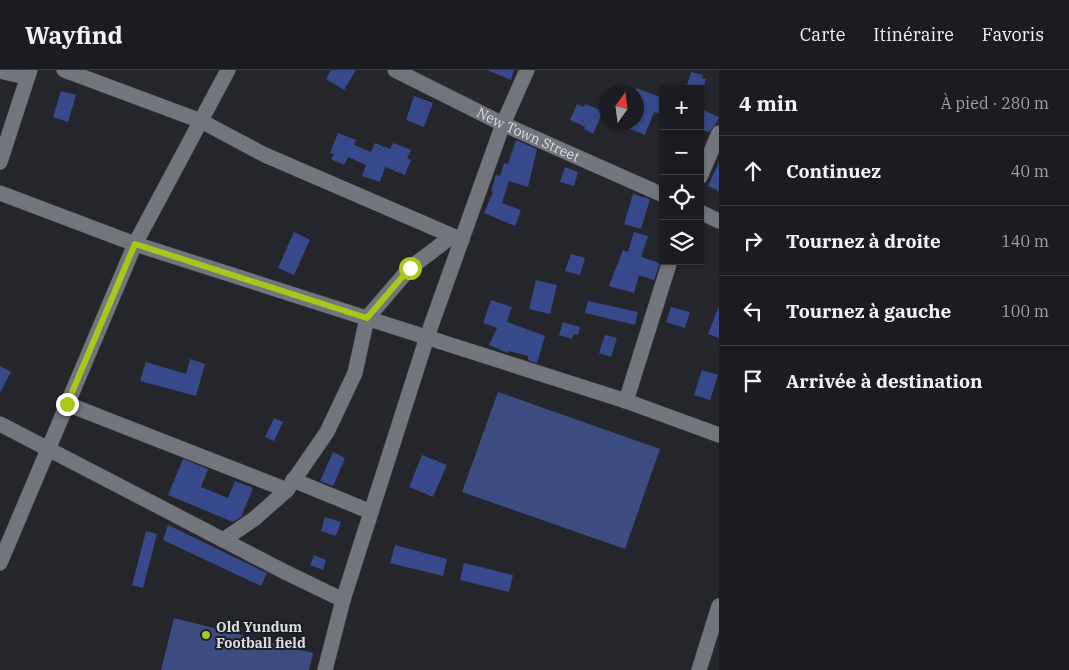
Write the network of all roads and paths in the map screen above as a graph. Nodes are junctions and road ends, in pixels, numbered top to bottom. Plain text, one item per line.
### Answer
1 (64, 70) edge
2 (228, 70) edge
3 (395, 70) edge
4 (527, 70) edge
5 (0, 71) edge
6 (28, 74) edge
7 (201, 120) junction
8 (503, 124) junction
9 (719, 133) edge
10 (0, 162) edge
11 (701, 175) edge
12 (659, 193) edge
13 (0, 194) edge
14 (704, 214) edge
15 (719, 221) edge
16 (457, 238) junction
17 (135, 244) junction
18 (669, 265) edge
19 (367, 318) junction
20 (427, 337) junction
21 (626, 401) junction
22 (67, 404) junction
23 (0, 424) edge
24 (719, 435) edge
25 (48, 450) junction
26 (290, 485) junction
27 (371, 512) junction
28 (223, 540) junction
29 (0, 563) edge
30 (343, 600) junction
31 (719, 606) edge
32 (325, 670) edge
33 (699, 670) edge

1 - 7 street
2 - 7 street
3 - 8 street, New Town Street
4 - 8 street
5 - 6 street
6 - 10 street
7 - 16 street
7 - 17 street
8 - 12 street, New Town Street
8 - 16 street
9 - 11 street
13 - 17 street
14 - 15 street
16 - 19 street
16 - 20 street
17 - 19 street
17 - 22 street
18 - 21 street
19 - 20 street
19 - 26 street
20 - 21 street
20 - 27 street
21 - 24 street
22 - 25 street
22 - 26 street
23 - 25 street
25 - 28 street
25 - 29 street
26 - 27 street
26 - 28 street
27 - 30 street
28 - 30 street
30 - 32 street
31 - 33 street

